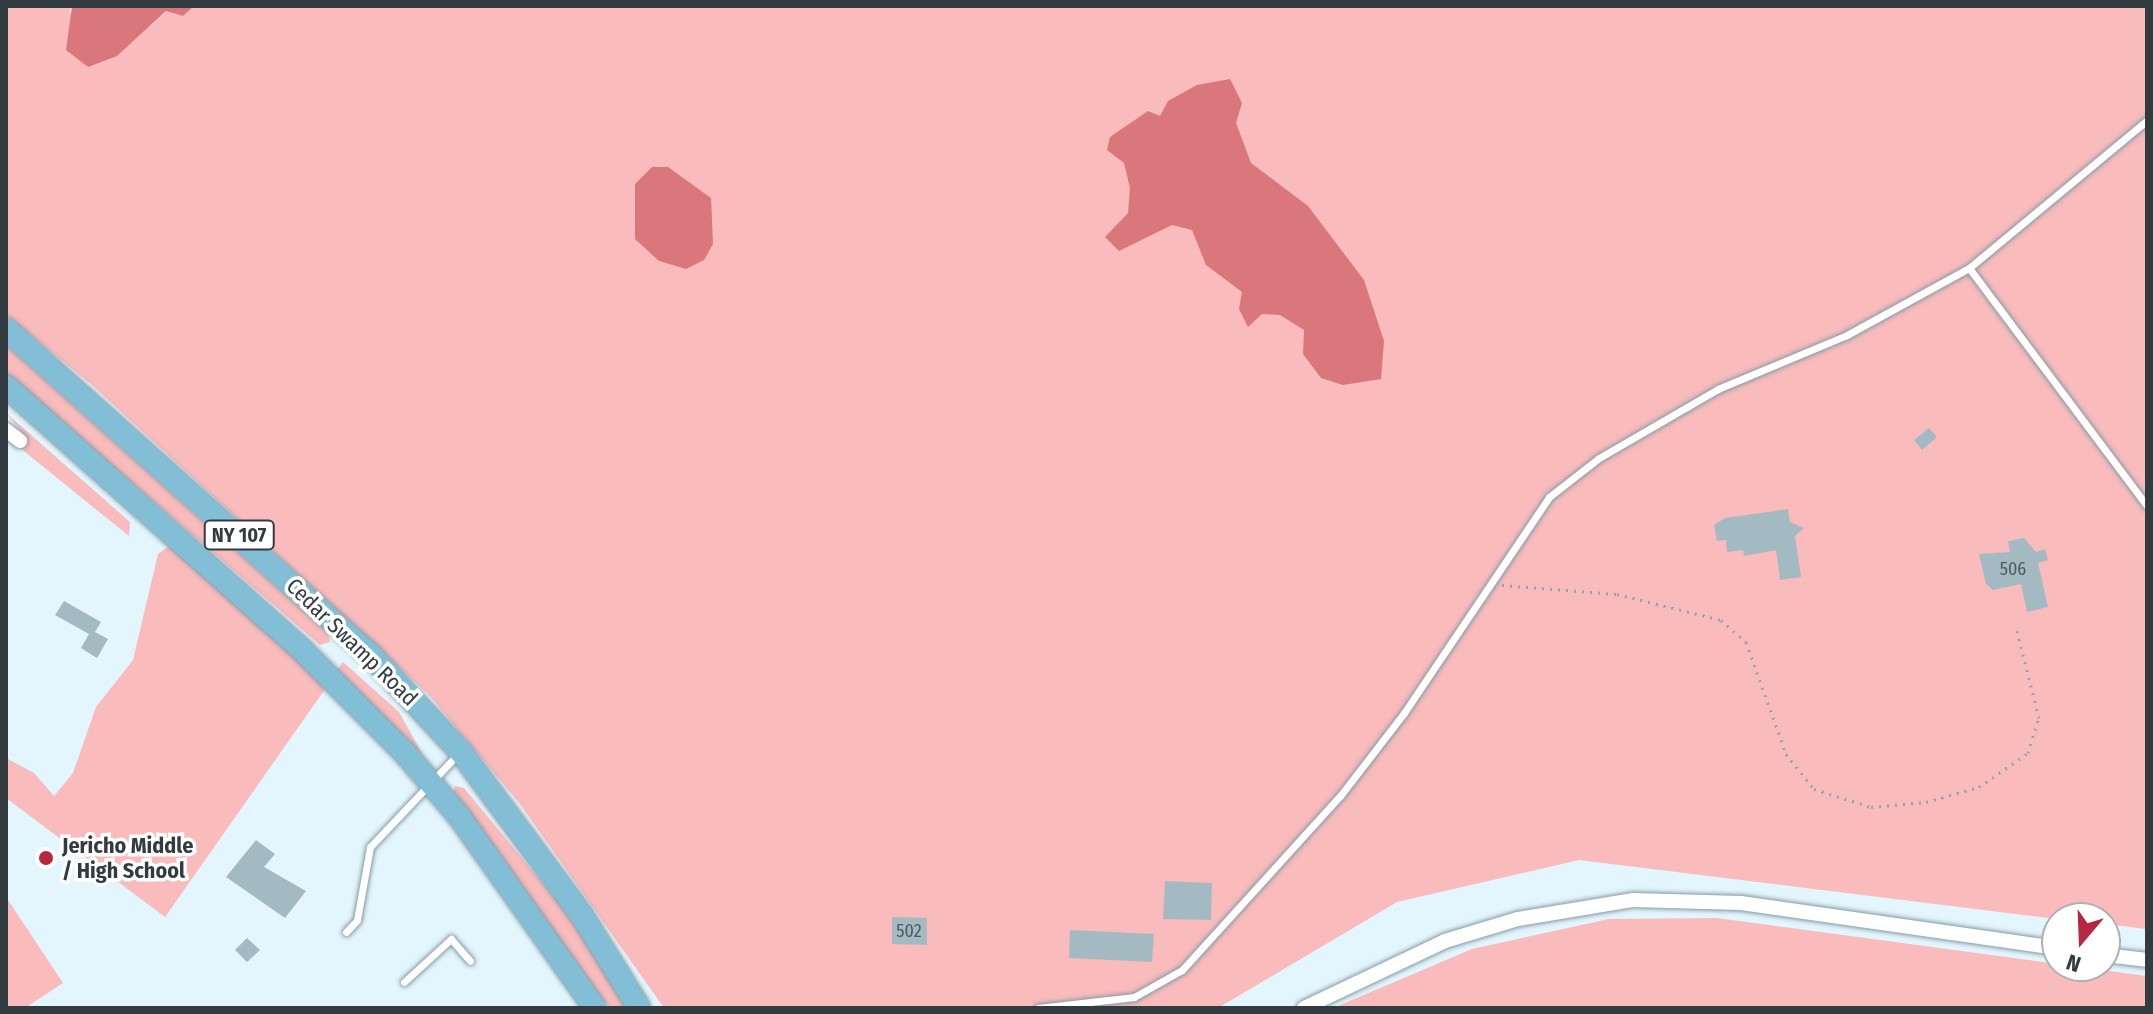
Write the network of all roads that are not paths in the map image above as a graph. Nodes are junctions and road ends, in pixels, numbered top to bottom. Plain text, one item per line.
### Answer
1 (2147, 120) edge
2 (1969, 268) junction
3 (6, 329) edge
4 (6, 386) edge
5 (6, 430) edge
6 (20, 441) dead end
7 (2147, 506) edge
8 (461, 752) junction
9 (429, 781) junction
10 (346, 932) dead end
11 (2041, 946) edge
12 (2121, 957) edge
13 (2147, 960) edge
14 (470, 961) dead end
15 (404, 982) dead end
16 (595, 1008) edge
17 (639, 1008) edge
18 (1038, 1008) edge
19 (1304, 1008) edge

1 - 2 lane
2 - 7 lane
2 - 18 lane
3 - 8 main road, Cedar Swamp Road / NY 107
4 - 9 main road, Cedar Swamp Road / NY 107
5 - 6 street
8 - 9 lane
8 - 17 main road, Cedar Swamp Road / NY 107
9 - 10 lane
9 - 16 main road, Cedar Swamp Road / NY 107
11 - 19 street
12 - 13 street
14 - 15 lane

